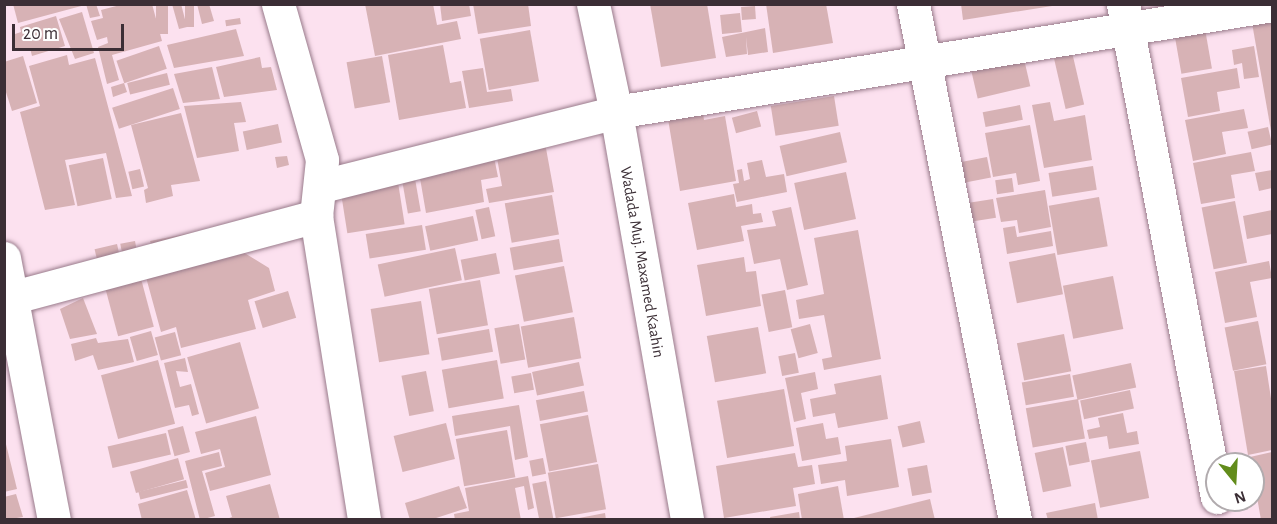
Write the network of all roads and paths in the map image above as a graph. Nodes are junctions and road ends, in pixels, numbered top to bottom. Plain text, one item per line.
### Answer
1 (278, 4) edge
2 (593, 4) edge
3 (913, 4) edge
4 (1272, 5) edge
5 (1126, 17) edge
6 (922, 62) junction
7 (616, 112) junction
8 (319, 201) junction
9 (4, 258) edge
10 (14, 297) junction
11 (1208, 452) edge
12 (54, 519) edge
13 (364, 519) edge
14 (687, 519) edge
15 (1015, 519) edge

1 - 8 street
2 - 7 street, Wadada Muj. Maxamed Kaahin
3 - 6 street
4 - 5 street
5 - 6 street
5 - 11 street
6 - 7 street
6 - 15 street
7 - 8 street
7 - 14 street, Wadada Muj. Maxamed Kaahin
8 - 10 street
8 - 13 street
9 - 10 street
10 - 12 street

